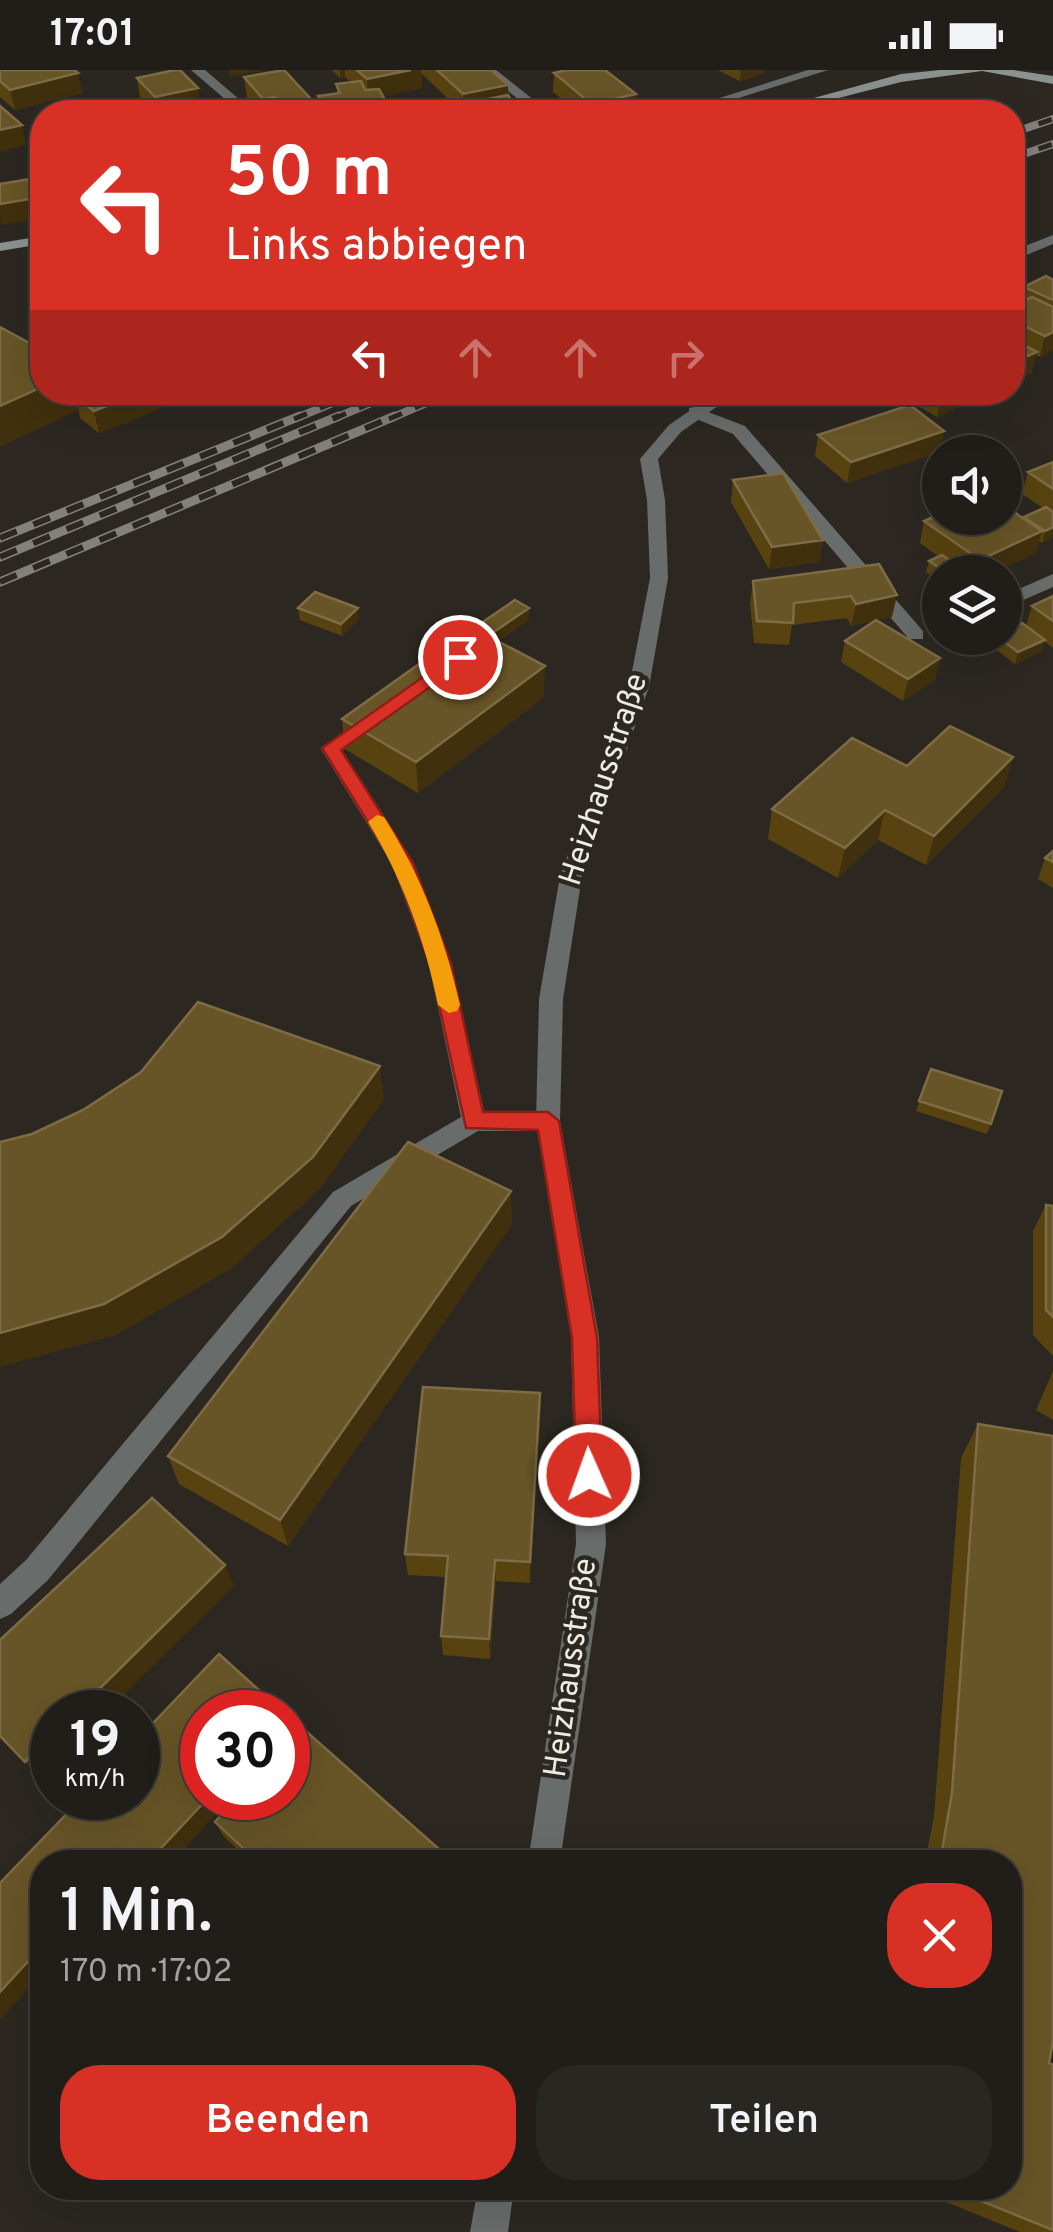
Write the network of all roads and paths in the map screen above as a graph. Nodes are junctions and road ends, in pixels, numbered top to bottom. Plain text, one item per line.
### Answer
1 (197, 70) edge
2 (488, 70) edge
3 (822, 70) edge
4 (976, 70) edge
5 (988, 70) edge
6 (1053, 80) edge
7 (233, 100) edge
8 (527, 100) edge
9 (722, 100) edge
10 (816, 100) edge
11 (1053, 238) edge
12 (30, 242) edge
13 (0, 246) edge
14 (1025, 251) edge
15 (707, 405) edge
16 (695, 412) junction
17 (1053, 580) edge
18 (1022, 594) edge
19 (916, 634) dead end
20 (395, 702) edge
21 (474, 1121) junction
22 (548, 1121) junction
23 (0, 1604) edge
24 (546, 1850) edge
25 (494, 2200) edge
26 (490, 2232) edge

1 - 7 street
2 - 8 street
3 - 9 street
4 - 10 street
5 - 6 street
11 - 14 street
12 - 13 street
15 - 16 street, Heizhausstraße
16 - 19 street
16 - 22 street, Heizhausstraße
17 - 18 street
20 - 21 street
21 - 22 street
21 - 23 street
22 - 24 street, Heizhausstraße
25 - 26 street

